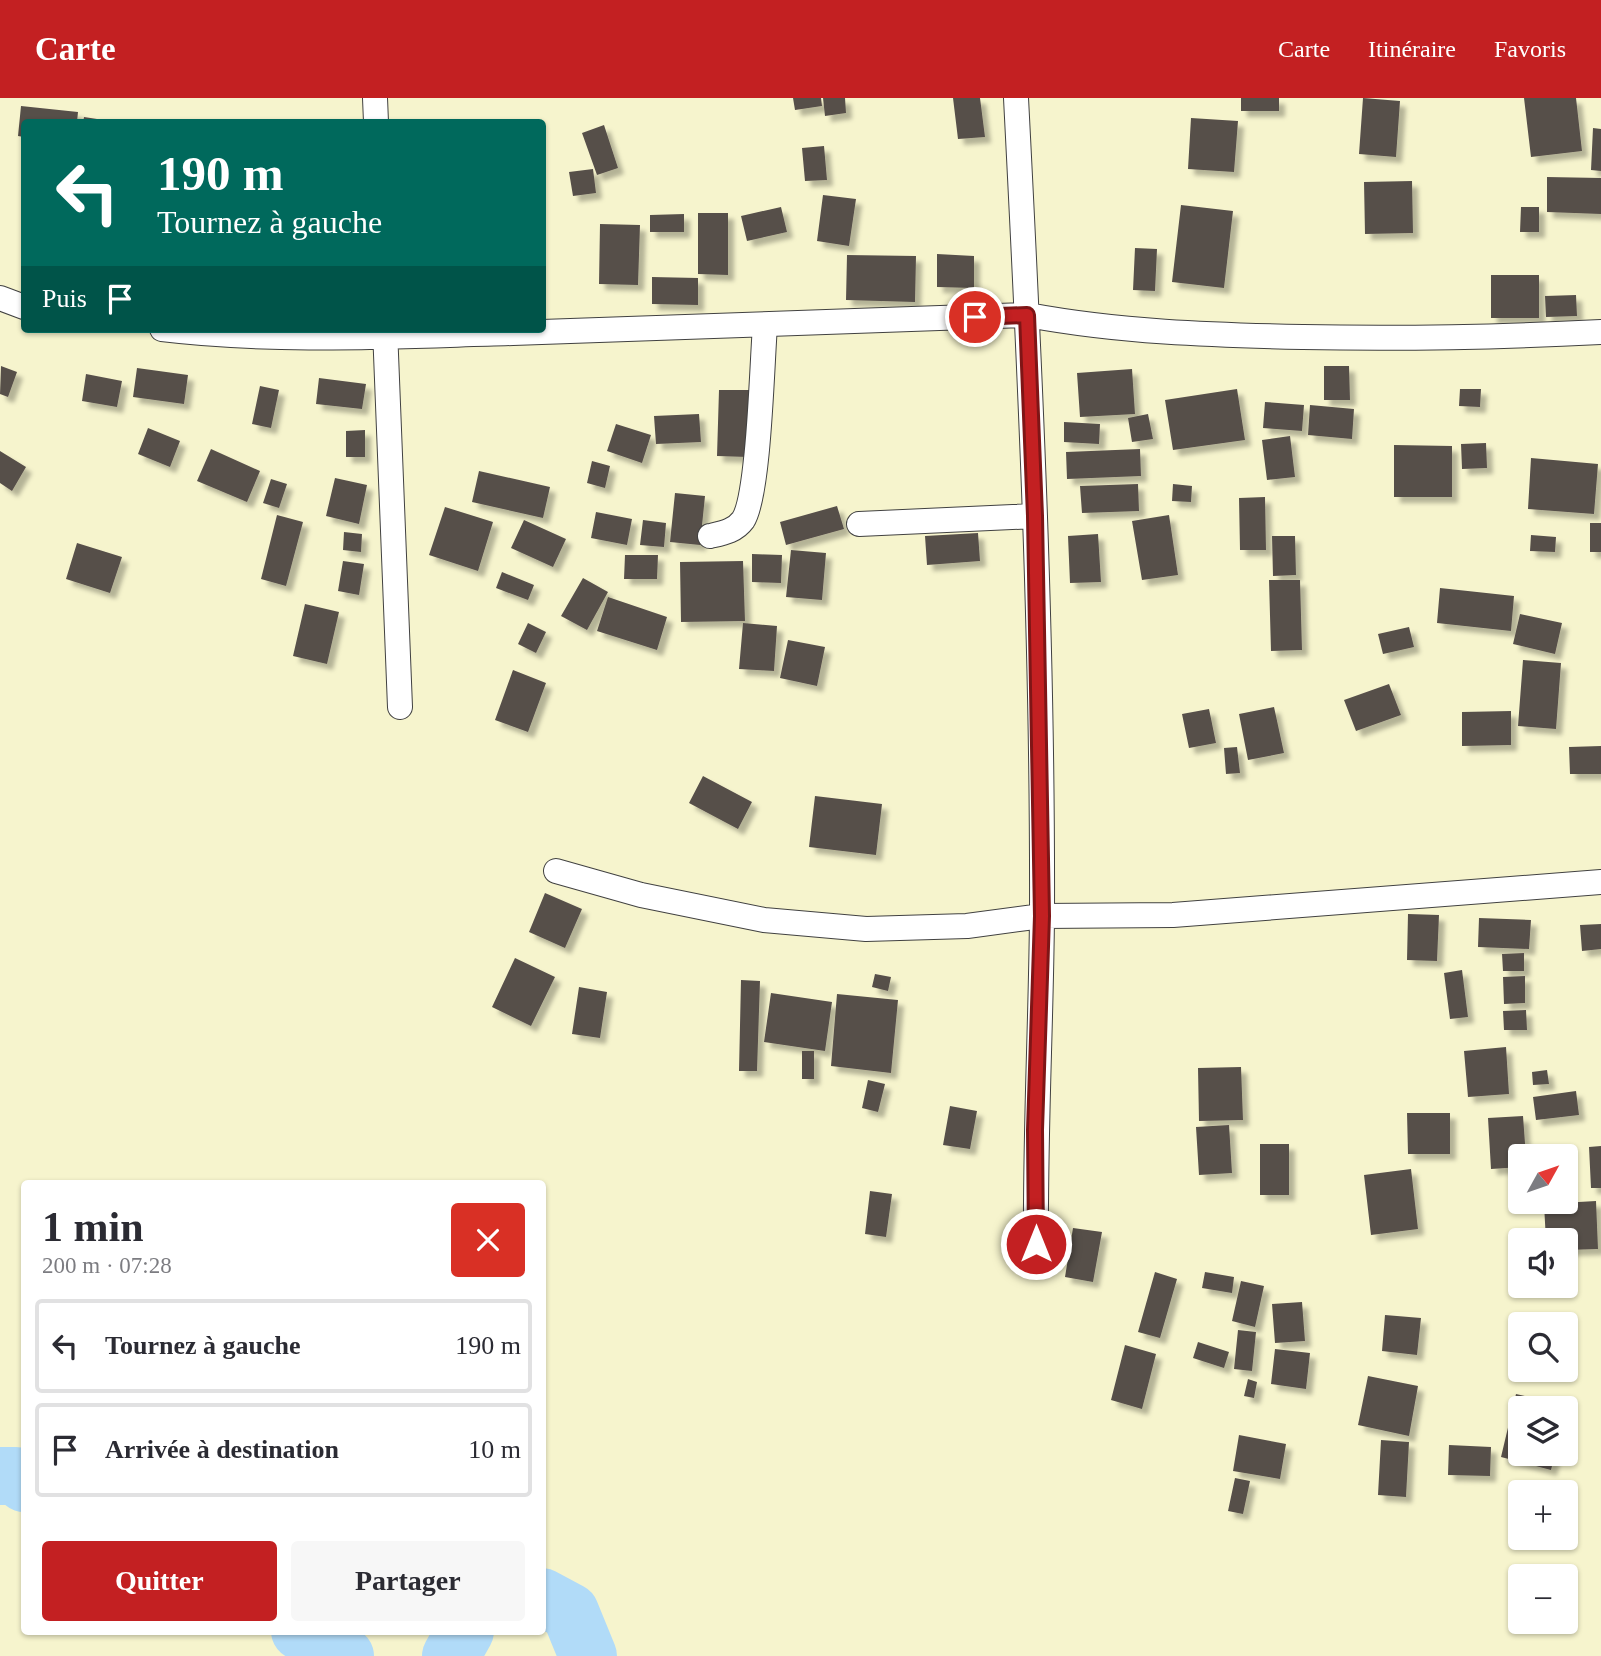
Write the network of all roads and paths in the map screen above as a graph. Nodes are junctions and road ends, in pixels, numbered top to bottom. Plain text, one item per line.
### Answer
1 (375, 98) edge
2 (1016, 98) edge
3 (376, 119) edge
4 (0, 298) edge
5 (21, 306) edge
6 (1027, 315) junction
7 (765, 326) junction
8 (546, 329) edge
9 (1601, 332) edge
10 (220, 333) edge
11 (354, 333) edge
12 (385, 333) edge
13 (1035, 516) junction
14 (859, 524) dead end
15 (710, 536) dead end
16 (400, 707) dead end
17 (556, 871) dead end
18 (1601, 882) edge
19 (1042, 916) junction
20 (1036, 1244) dead end

1 - 3 street
2 - 6 street
4 - 5 street
6 - 7 street
6 - 9 street
6 - 13 street
7 - 8 street
7 - 15 street
10 - 11 street
12 - 16 street
13 - 14 street
13 - 19 street
17 - 19 street
18 - 19 street
19 - 20 street

